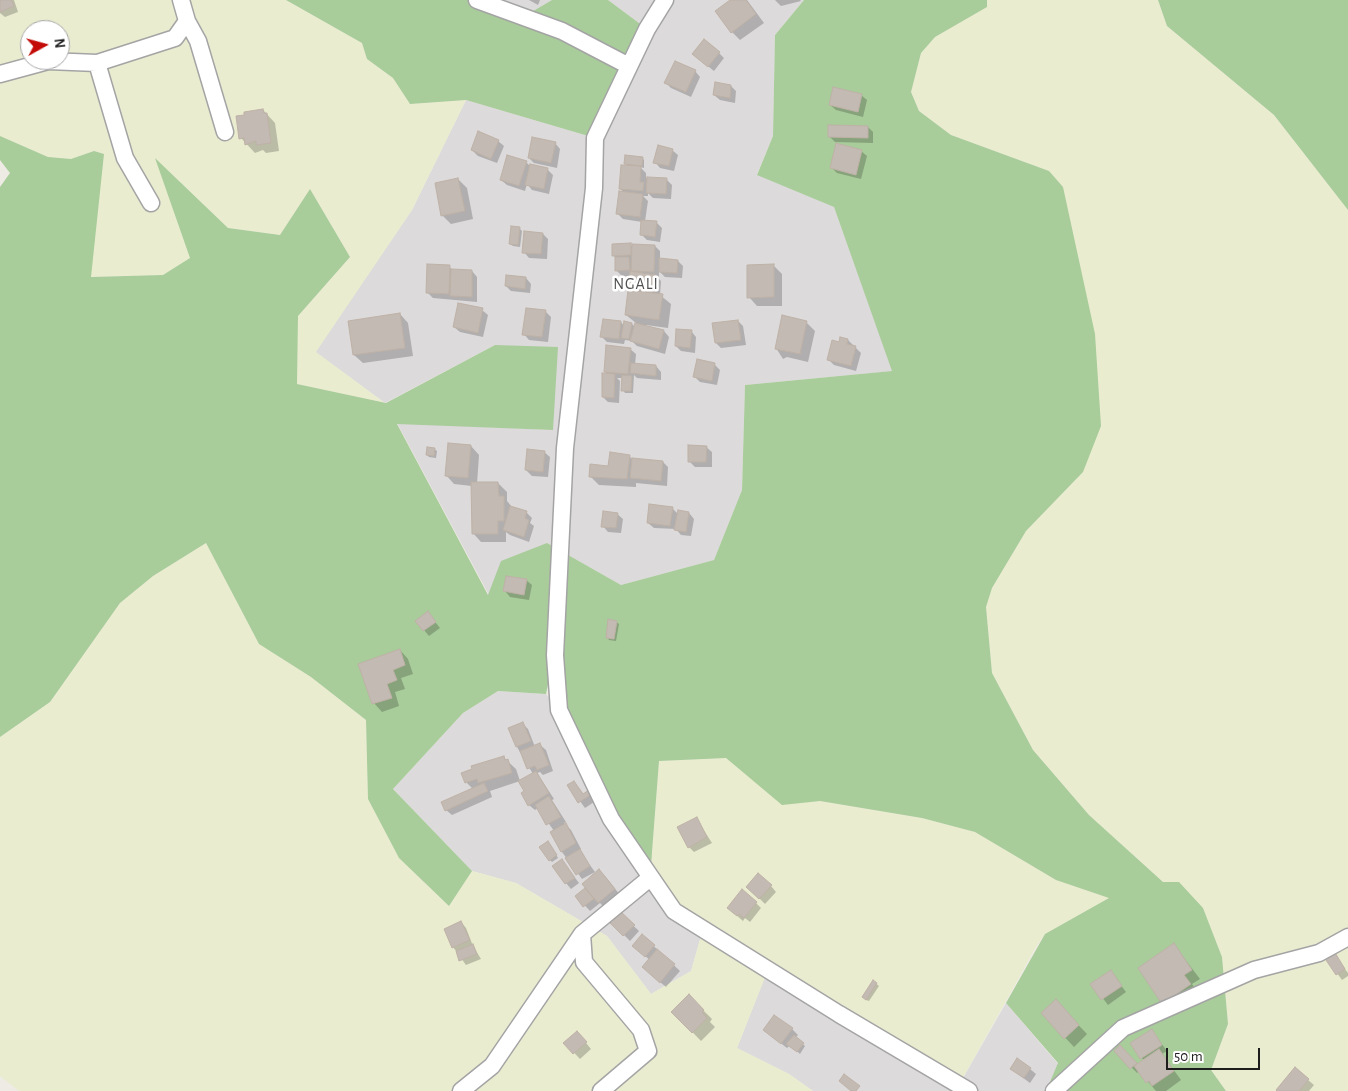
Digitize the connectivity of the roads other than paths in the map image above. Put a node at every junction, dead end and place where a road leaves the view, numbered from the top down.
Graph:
1 (181, 0) edge
2 (477, 0) edge
3 (665, 0) edge
4 (187, 21) junction
5 (97, 63) junction
6 (629, 66) junction
7 (0, 74) edge
8 (225, 132) dead end
9 (151, 203) dead end
10 (650, 878) junction
11 (582, 934) junction
12 (1348, 937) edge
13 (462, 1091) edge
14 (601, 1091) edge
15 (969, 1091) edge
16 (1054, 1091) edge

1 - 4 street
2 - 6 street
3 - 6 street
4 - 5 street
4 - 8 street
5 - 7 street
5 - 9 street
6 - 10 street
10 - 11 street
10 - 15 street
11 - 13 street
11 - 14 street
12 - 16 street

